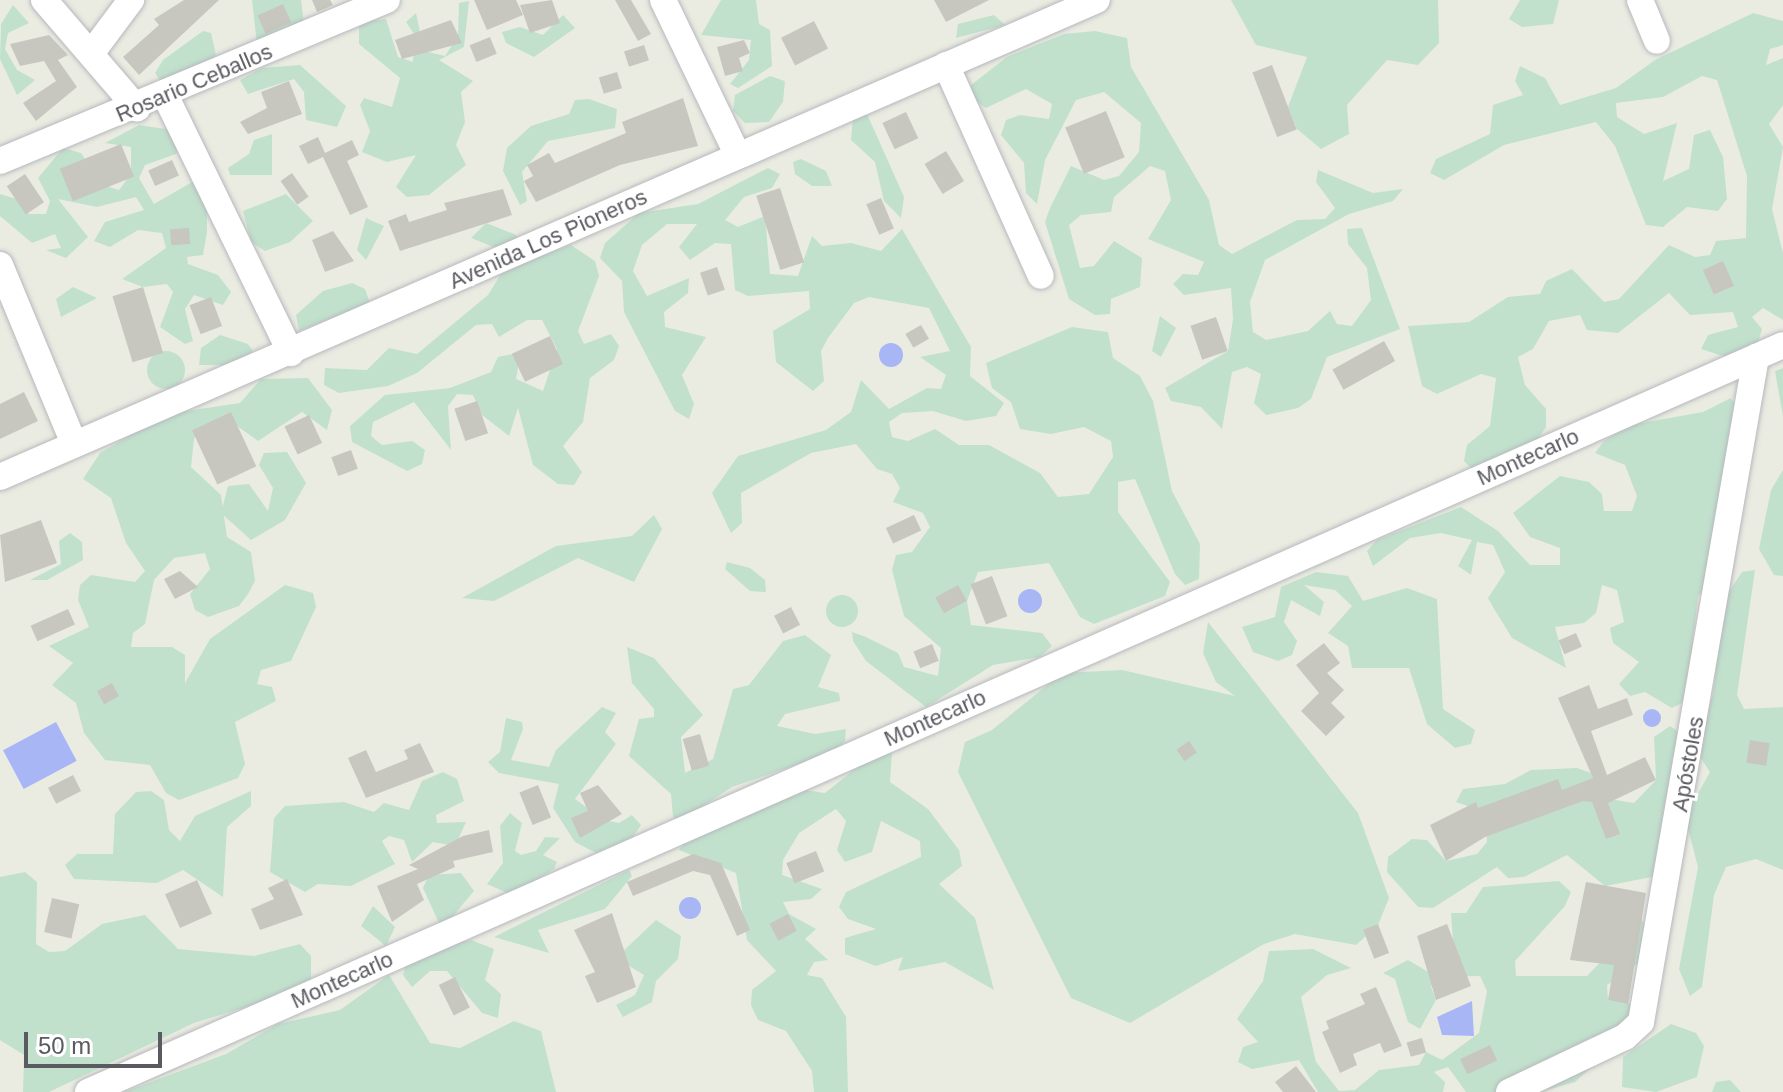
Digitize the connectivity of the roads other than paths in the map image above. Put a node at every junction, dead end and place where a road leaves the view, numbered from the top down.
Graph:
1 (44, 0) edge
2 (131, 0) edge
3 (387, 0) edge
4 (663, 0) edge
5 (1097, 0) edge
6 (1640, 0) edge
7 (1657, 41) dead end
8 (93, 51) junction
9 (946, 65) junction
10 (166, 97) junction
11 (137, 108) junction
12 (737, 154) junction
13 (0, 161) edge
14 (0, 265) edge
15 (1041, 276) dead end
16 (1783, 345) edge
17 (291, 353) junction
18 (1756, 357) junction
19 (74, 444) junction
20 (0, 477) edge
21 (88, 1092) edge
22 (1509, 1092) edge

1 - 8 street
2 - 8 street
3 - 10 street, Rosario Ceballos
4 - 12 street
5 - 9 street, Avenida Los Pioneros
6 - 7 street
8 - 11 street
9 - 12 street, Avenida Los Pioneros
9 - 15 street
10 - 11 street, Rosario Ceballos
10 - 17 street
11 - 13 street, Rosario Ceballos
12 - 17 street, Avenida Los Pioneros
14 - 19 street
16 - 18 street, Montecarlo
17 - 19 street, Avenida Los Pioneros
18 - 21 street, Montecarlo
18 - 22 street, Apóstoles
19 - 20 street, Avenida Los Pioneros

